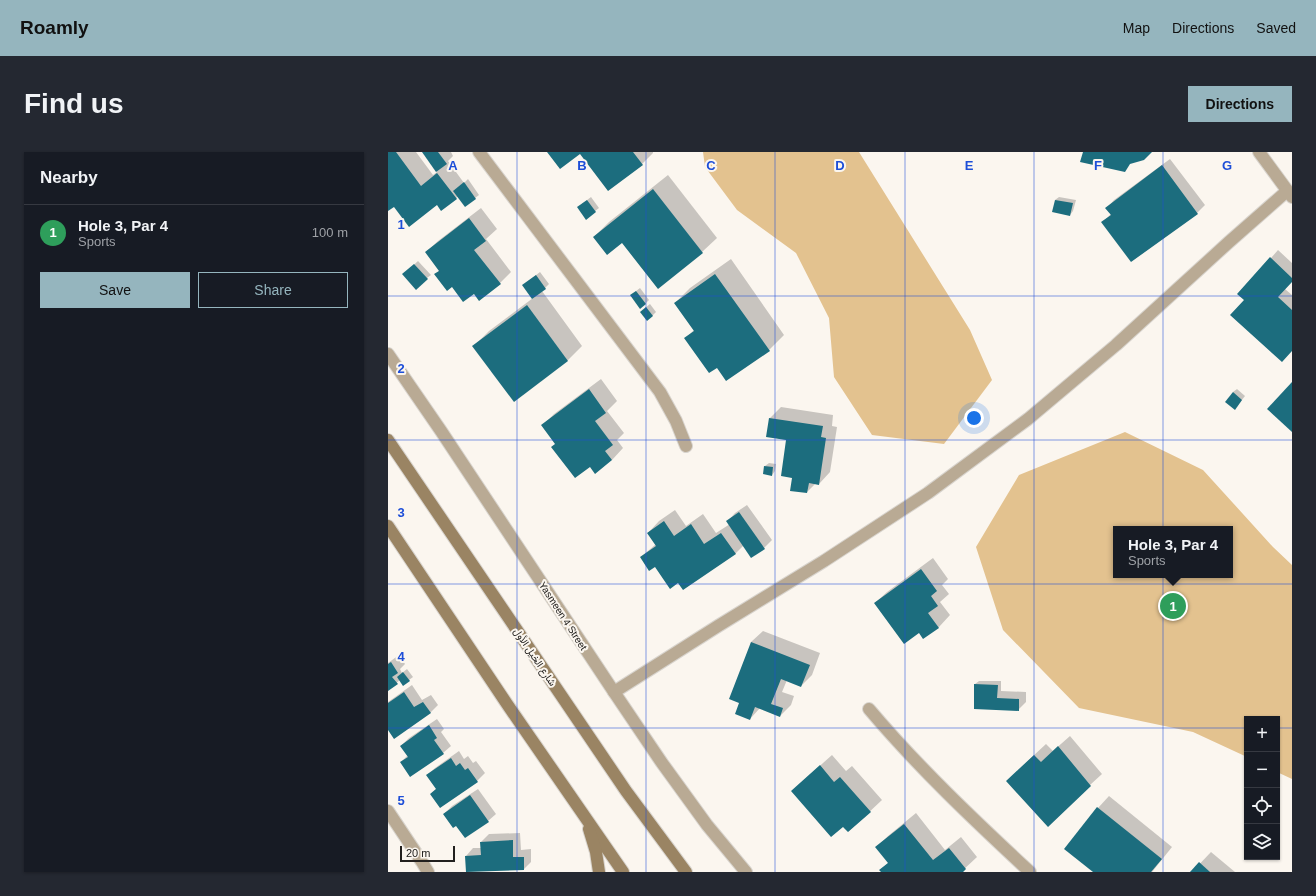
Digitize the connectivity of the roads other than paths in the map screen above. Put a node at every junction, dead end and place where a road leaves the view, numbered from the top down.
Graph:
1 (479, 152) edge
2 (1259, 152) edge
3 (1290, 194) edge
4 (388, 354) edge
5 (388, 440) edge
6 (686, 446) dead end
7 (388, 526) edge
8 (614, 692) junction
9 (869, 708) dead end
10 (388, 811) edge
11 (586, 818) junction
12 (428, 872) edge
13 (599, 872) edge
14 (623, 872) edge
15 (686, 872) edge
16 (746, 872) edge
17 (1030, 872) edge

1 - 6 street
2 - 3 street
3 - 8 street
4 - 8 street, Yasmeen 4 Street
5 - 15 main road, شارع الخيل الأول
7 - 11 main road
8 - 16 street, Yasmeen 4 Street
9 - 17 street
10 - 12 street
11 - 13 main road
11 - 14 main road

